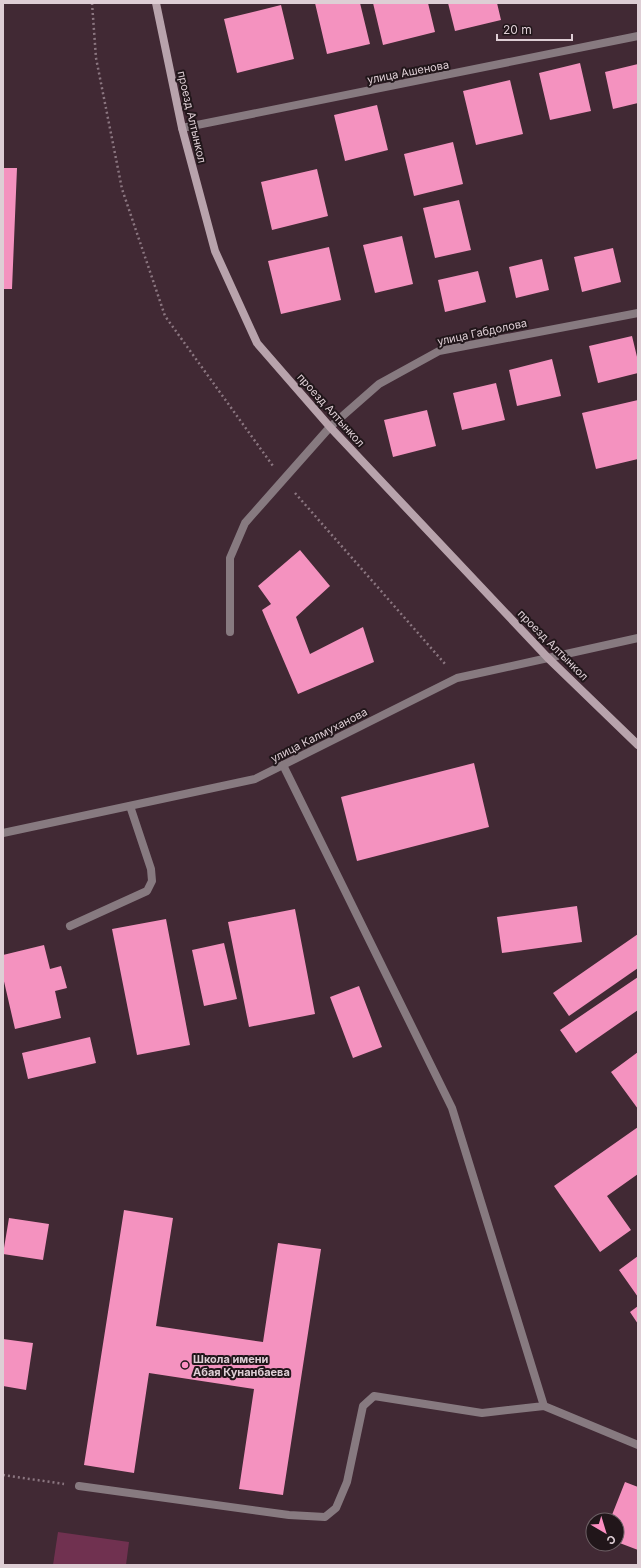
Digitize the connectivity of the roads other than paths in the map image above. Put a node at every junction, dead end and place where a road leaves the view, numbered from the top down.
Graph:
1 (156, 3) edge
2 (638, 36) edge
3 (182, 128) junction
4 (638, 313) edge
5 (330, 427) junction
6 (230, 632) dead end
7 (638, 638) edge
8 (548, 658) junction
9 (638, 745) edge
10 (283, 765) junction
11 (130, 806) junction
12 (3, 833) edge
13 (70, 926) dead end
14 (544, 1406) junction
15 (638, 1445) edge
16 (79, 1486) road end

1 - 3 main road, проезд Алтынкол
2 - 3 street, улица Ашенова
3 - 5 main road, проезд Алтынкол
4 - 5 street, улица Габдолова
5 - 6 street, улица Габдолова
5 - 8 main road, проезд Алтынкол
7 - 8 street, улица Калмуханова
8 - 9 main road, проезд Алтынкол
8 - 10 street, улица Калмуханова
10 - 11 street, улица Калмуханова
10 - 14 street
11 - 12 street, улица Калмуханова
11 - 13 street
14 - 15 street
14 - 16 street

